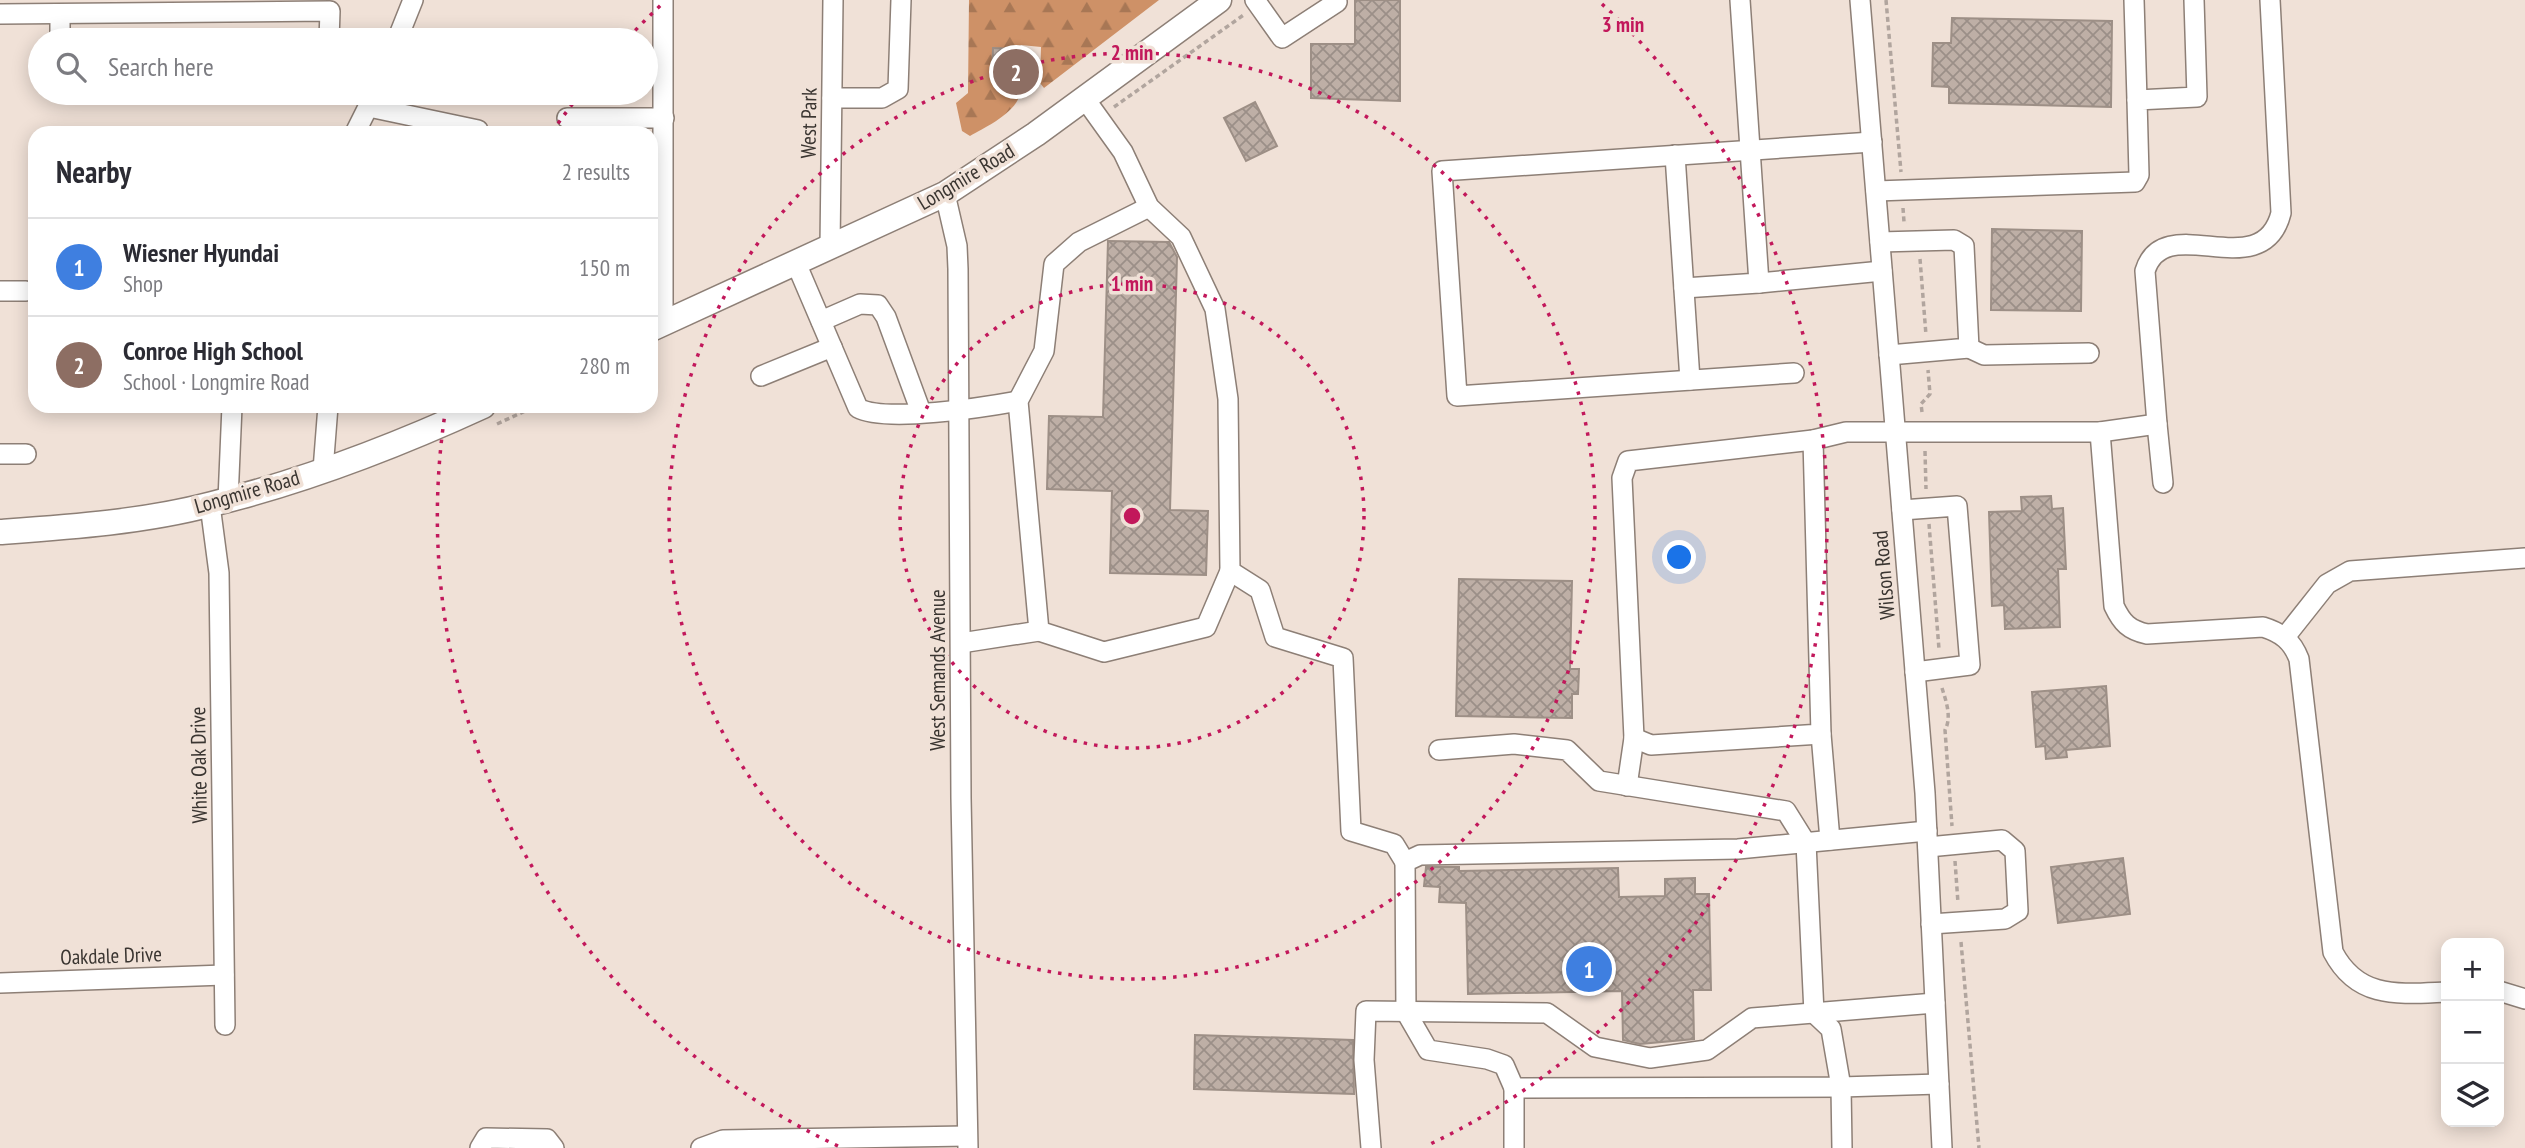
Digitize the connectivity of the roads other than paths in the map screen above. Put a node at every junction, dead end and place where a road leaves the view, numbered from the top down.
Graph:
1 (413, 0) edge
2 (663, 0) edge
3 (833, 0) edge
4 (901, 0) edge
5 (1219, 0) edge
6 (1255, 0) edge
7 (1335, 0) edge
8 (1740, 0) edge
9 (1860, 0) edge
10 (2134, 0) edge
11 (2194, 0) edge
12 (2270, 0) edge
13 (0, 14) edge
14 (60, 14) junction
15 (60, 28) edge
16 (329, 28) edge
17 (402, 28) edge
18 (832, 98) junction
19 (1085, 99) junction
20 (2137, 100) junction
21 (369, 105) edge
22 (390, 105) edge
23 (567, 118) dead end
24 (664, 118) junction
25 (359, 126) edge
26 (464, 126) edge
27 (1872, 142) junction
28 (1750, 150) junction
29 (1675, 155) junction
30 (1876, 191) junction
31 (944, 194) junction
32 (1149, 207) junction
33 (1880, 242) junction
34 (830, 247) junction
35 (796, 263) junction
36 (1882, 271) junction
37 (1759, 283) junction
38 (1684, 288) junction
39 (0, 291) edge
40 (26, 291) dead end
41 (658, 296) edge
42 (821, 321) junction
43 (658, 326) edge
44 (832, 347) junction
45 (1969, 348) junction
46 (2089, 353) dead end
47 (1889, 355) junction
48 (1794, 373) dead end
49 (761, 376) dead end
50 (1690, 380) junction
51 (1018, 401) junction
52 (921, 412) junction
53 (960, 412) junction
54 (231, 413) edge
55 (327, 413) edge
56 (454, 413) edge
57 (2157, 424) junction
58 (1895, 431) junction
59 (2100, 432) junction
60 (1813, 440) junction
61 (0, 454) edge
62 (26, 454) dead end
63 (323, 470) junction
64 (2163, 483) dead end
65 (219, 502) junction
66 (1902, 510) junction
67 (0, 532) edge
68 (2525, 558) edge
69 (1230, 571) junction
70 (1039, 631) junction
71 (2285, 637) junction
72 (961, 643) junction
73 (1915, 673) junction
74 (1821, 734) junction
75 (1634, 738) junction
76 (1439, 750) dead end
77 (1628, 786) junction
78 (1927, 839) junction
79 (1830, 840) junction
80 (1806, 843) junction
81 (1405, 862) junction
82 (1931, 924) junction
83 (224, 975) junction
84 (0, 983) edge
85 (2441, 992) edge
86 (2504, 993) edge
87 (2525, 999) edge
88 (1935, 1003) junction
89 (1406, 1012) junction
90 (1814, 1013) junction
91 (225, 1025) dead end
92 (1939, 1084) junction
93 (1841, 1087) junction
94 (1514, 1088) junction
95 (967, 1142) edge
96 (852, 1143) edge
97 (480, 1148) edge
98 (554, 1148) edge
99 (701, 1148) edge
100 (1371, 1148) edge
101 (1514, 1148) edge
102 (1842, 1148) edge
103 (1942, 1148) edge

1 - 17 street
2 - 24 street
3 - 18 street, West Park
4 - 18 street
5 - 19 main road, Longmire Road
6 - 7 street
8 - 28 street
9 - 27 street, Wilson Road
10 - 20 street
11 - 20 street
12 - 57 street
13 - 14 street
14 - 15 street
14 - 16 street
18 - 34 street, West Park
19 - 31 main road, Longmire Road
19 - 32 street
20 - 30 street
21 - 25 street
22 - 26 street
23 - 24 street
24 - 41 street
27 - 28 street
27 - 30 street, Wilson Road
28 - 29 street
28 - 37 street
29 - 38 street
29 - 50 street
30 - 33 street, Wilson Road
31 - 34 main road, Longmire Road
31 - 53 street, West Semands Avenue
32 - 51 street
32 - 69 street
33 - 36 street, Wilson Road
33 - 45 street
34 - 35 main road, Longmire Road
35 - 42 street
35 - 43 main road, Longmire Road
36 - 37 street
36 - 47 street, Wilson Road
37 - 38 street
38 - 50 street
39 - 40 street
42 - 44 street
42 - 52 street
44 - 49 street
44 - 52 street
45 - 46 street
45 - 47 street
47 - 58 street, Wilson Road
48 - 50 street
51 - 53 street
51 - 70 street
52 - 53 street
53 - 72 street, West Semands Avenue
54 - 65 street, White Oak Drive
55 - 63 street
56 - 63 main road, Longmire Road
57 - 59 street
57 - 64 street
58 - 59 street
58 - 60 street
58 - 66 street, Wilson Road
59 - 71 street
60 - 74 street
60 - 75 street
61 - 62 street
63 - 65 main road, Longmire Road
65 - 67 main road, Longmire Road
65 - 83 street, White Oak Drive
66 - 73 street, Wilson Road
66 - 73 street
68 - 71 street
69 - 70 street
69 - 81 street
70 - 72 street
71 - 85 street
72 - 95 street, West Semands Avenue
73 - 78 street, Wilson Road
74 - 75 street
74 - 79 street
75 - 77 street
76 - 77 street
77 - 80 street
78 - 79 street
78 - 82 street, Wilson Road
78 - 82 street
79 - 80 street
80 - 81 street
80 - 90 street
81 - 89 street
82 - 88 street, Wilson Road
83 - 84 street, Oakdale Drive
83 - 91 street, White Oak Drive
86 - 87 street
88 - 90 street
88 - 92 street, Wilson Road
89 - 90 street
89 - 94 street
89 - 100 street
90 - 93 street
92 - 93 street
92 - 103 street, Wilson Road
93 - 94 street
93 - 102 street
94 - 101 street
95 - 96 street
96 - 99 street
97 - 98 street

